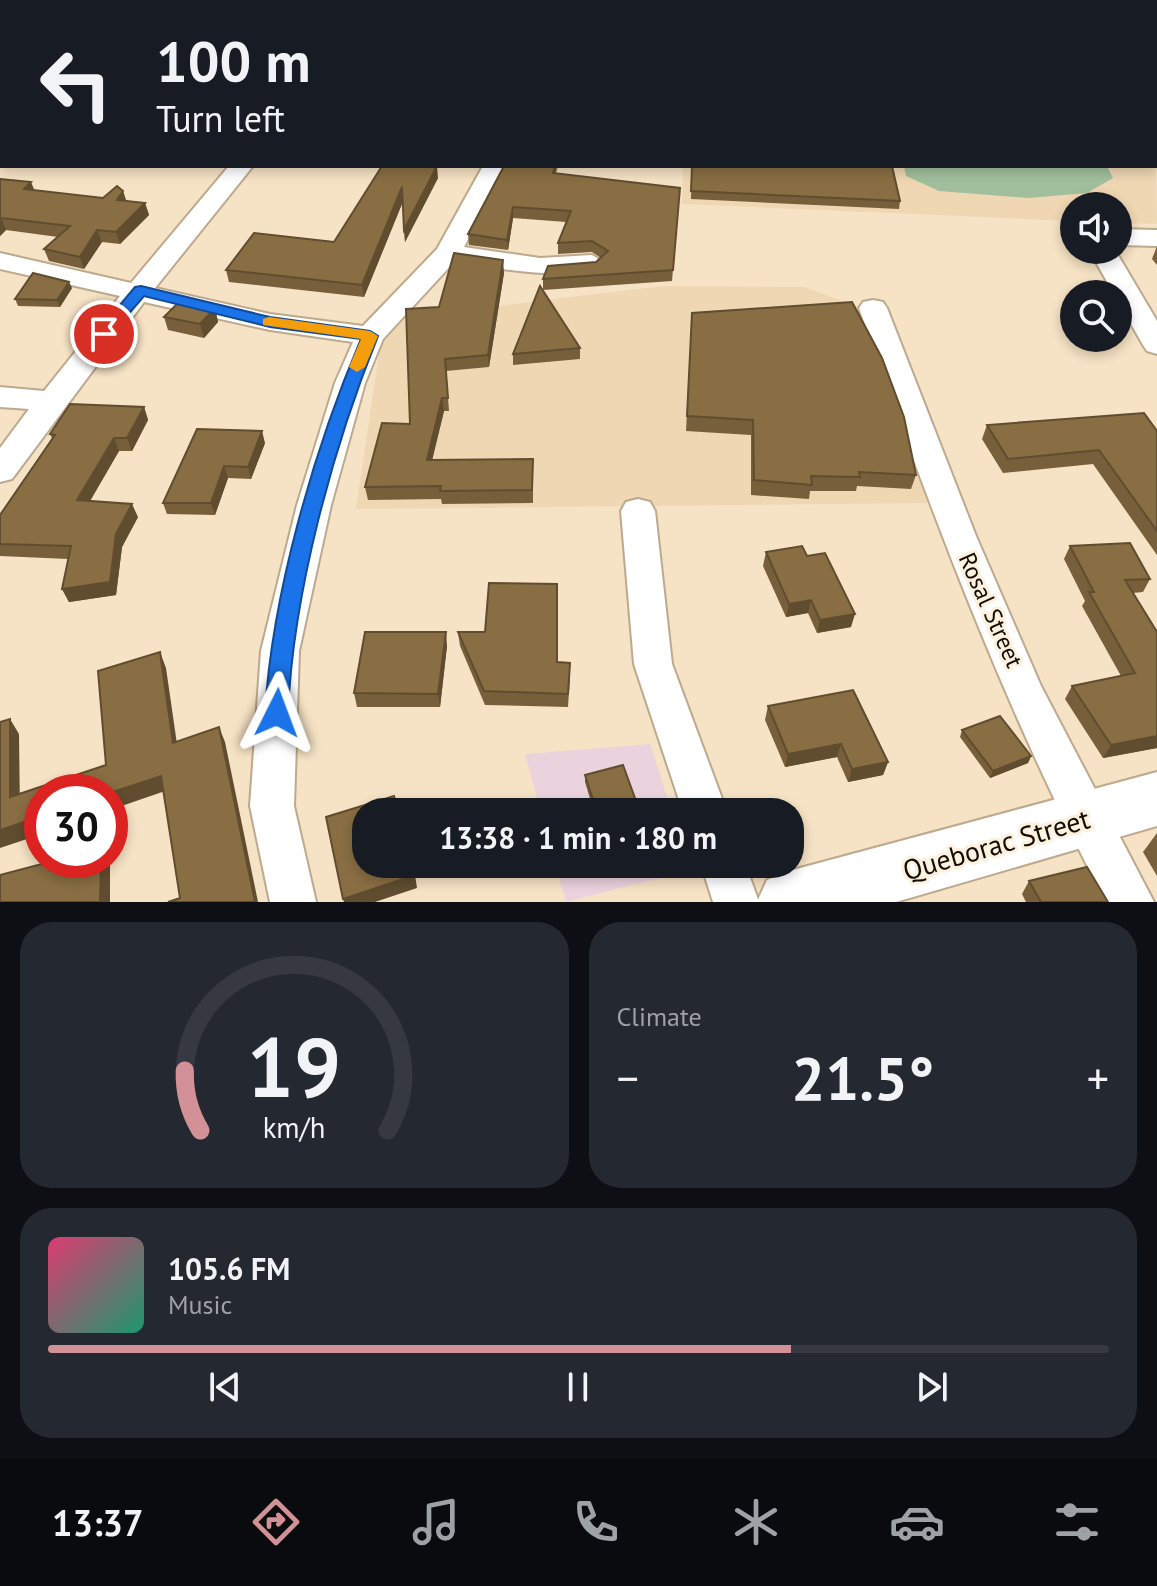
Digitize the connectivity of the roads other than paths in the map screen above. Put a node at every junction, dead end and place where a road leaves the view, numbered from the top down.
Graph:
1 (239, 168) edge
2 (494, 168) edge
3 (1132, 237) edge
4 (1157, 238) edge
5 (448, 253) junction
6 (0, 261) edge
7 (592, 263) edge
8 (1110, 264) edge
9 (141, 291) junction
10 (873, 308) dead end
11 (370, 336) junction
12 (1157, 345) edge
13 (0, 397) edge
14 (51, 401) junction
15 (0, 471) edge
16 (638, 511) dead end
17 (700, 798) edge
18 (1157, 799) edge
19 (1083, 818) junction
20 (728, 878) edge
21 (293, 902) edge
22 (736, 902) edge
23 (789, 902) edge
24 (1131, 902) edge

1 - 9 street
2 - 5 street
3 - 4 street
5 - 7 street
5 - 11 street
6 - 9 street
8 - 12 street
9 - 11 street
9 - 14 street
10 - 19 street, Rosal Street
11 - 21 street
13 - 14 street
14 - 15 street
16 - 17 street
18 - 19 street, Queborac Street
19 - 23 street, Queborac Street
19 - 24 street, Rosal Street
20 - 22 street

